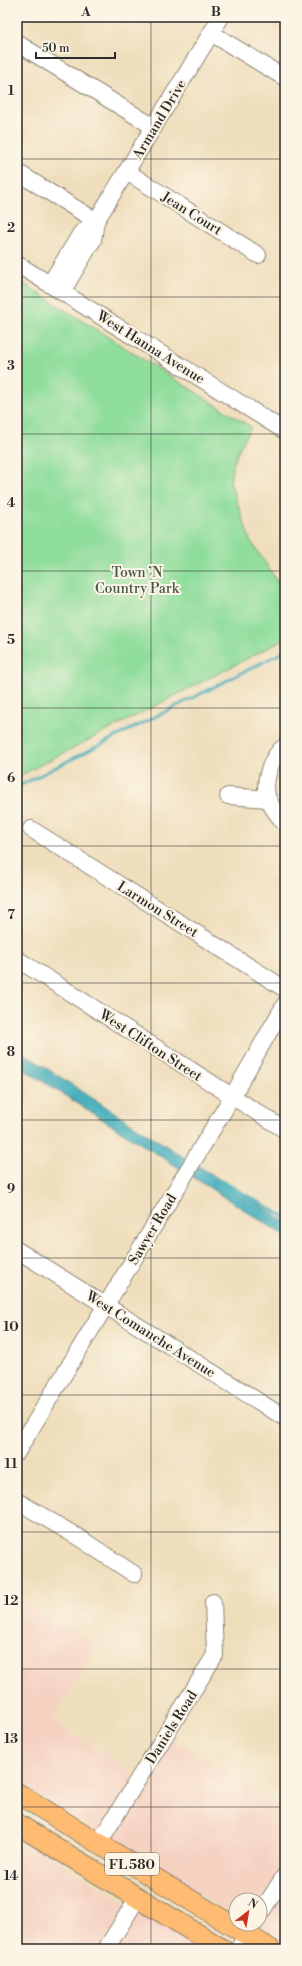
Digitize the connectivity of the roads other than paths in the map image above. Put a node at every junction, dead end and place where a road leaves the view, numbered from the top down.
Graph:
1 (221, 17) edge
2 (211, 34) junction
3 (17, 43) edge
4 (285, 78) edge
5 (154, 127) junction
6 (17, 172) edge
7 (127, 172) junction
8 (96, 221) junction
9 (258, 255) dead end
10 (17, 264) edge
11 (56, 288) junction
12 (285, 431) edge
13 (285, 746) edge
14 (228, 796) dead end
15 (268, 799) junction
16 (285, 824) edge
17 (31, 829) dead end
18 (17, 959) edge
19 (285, 989) edge
20 (285, 1004) edge
21 (232, 1097) junction
22 (285, 1130) edge
23 (17, 1250) edge
24 (107, 1305) junction
25 (285, 1418) edge
26 (17, 1452) edge
27 (17, 1501) edge
28 (134, 1574) dead end
29 (213, 1602) dead end
30 (19, 1799) edge
31 (17, 1824) edge
32 (98, 1844) junction
33 (133, 1865) junction
34 (285, 1875) edge
35 (138, 1896) junction
36 (268, 1902) edge
37 (246, 1936) edge
38 (106, 1949) edge
39 (222, 1949) edge
40 (270, 1949) edge

1 - 2 street, Armand Drive
2 - 4 street
2 - 5 street, Armand Drive
3 - 5 street
5 - 7 street, Armand Drive
6 - 8 street
7 - 8 street, Armand Drive
7 - 9 street, Jean Court
8 - 11 street, Armand Drive
10 - 11 street, West Hanna Avenue
11 - 12 street, West Hanna Avenue
13 - 15 street
14 - 15 street
15 - 16 street
17 - 19 street, Larmon Street
18 - 21 street, West Clifton Street
20 - 21 street, Sawyer Road
21 - 22 street, West Clifton Street
21 - 24 street, Sawyer Road
23 - 24 street, West Comanche Avenue
24 - 25 street, West Comanche Avenue
24 - 26 street, Sawyer Road
27 - 28 street
29 - 32 street, Daniels Road
30 - 32 main road, FL 580
30 - 33 main road
31 - 35 main road, FL 580
32 - 33 main road, FL 580
33 - 37 main road, FL 580
34 - 36 street
35 - 38 street
35 - 39 main road, FL 580
37 - 40 main road, FL 580

